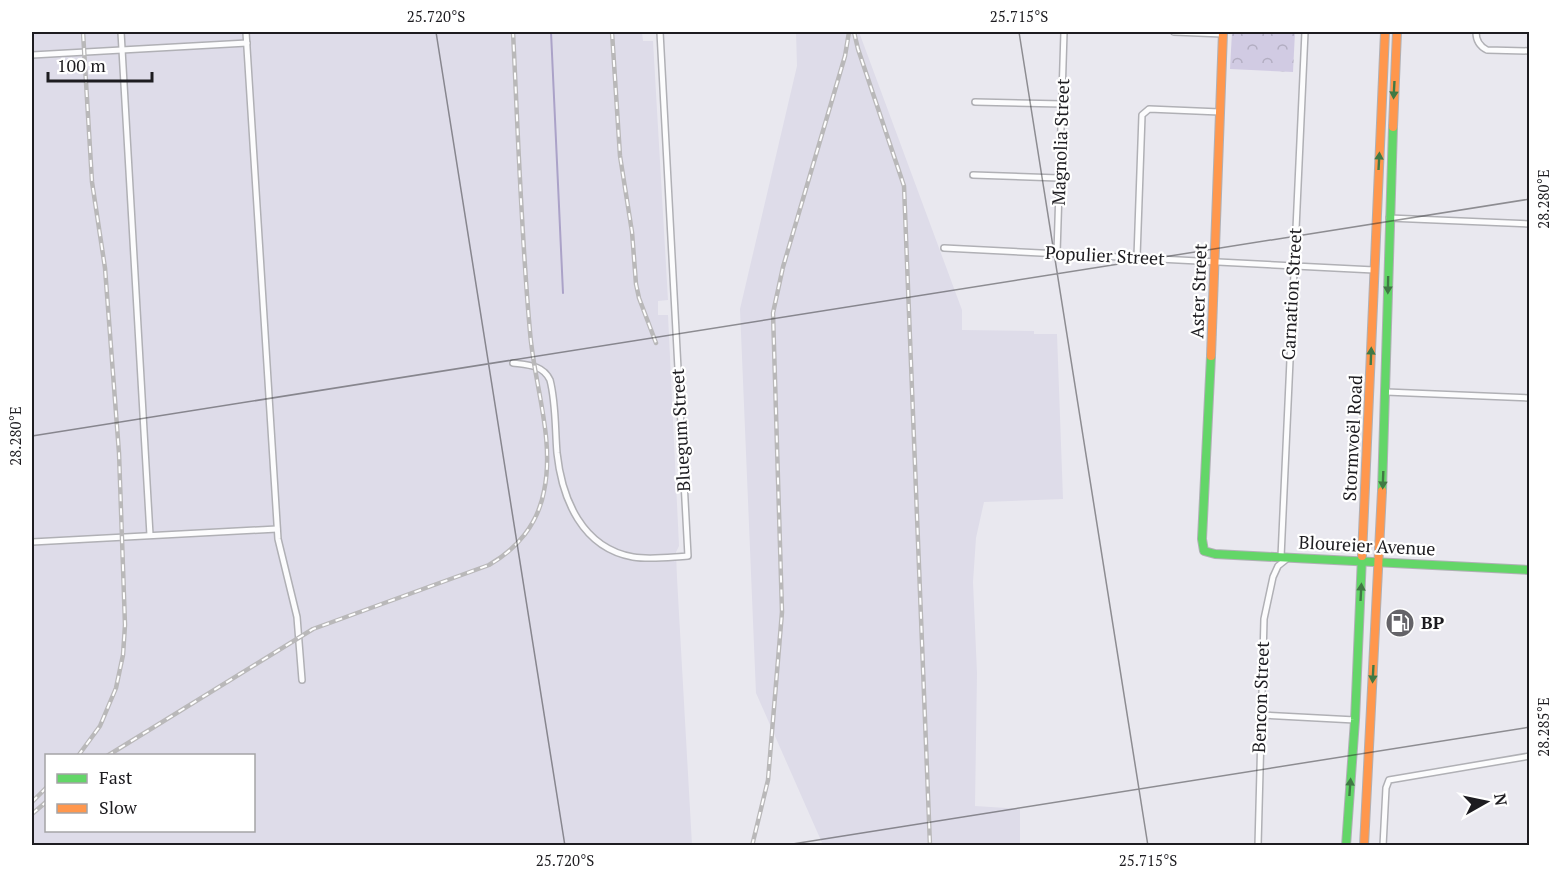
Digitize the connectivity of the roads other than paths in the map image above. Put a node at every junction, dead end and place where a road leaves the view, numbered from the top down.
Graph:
1 (121, 32) edge
2 (246, 32) edge
3 (660, 32) edge
4 (1064, 32) edge
5 (1174, 32) edge
6 (1305, 32) edge
7 (1385, 32) edge
8 (1397, 32) edge
9 (1476, 32) edge
10 (1223, 33) edge
11 (247, 43) junction
12 (122, 50) junction
13 (1530, 51) edge
14 (32, 55) edge
15 (975, 102) dead end
16 (1063, 104) junction
17 (1220, 112) junction
18 (973, 175) dead end
19 (1059, 178) junction
20 (1389, 218) junction
21 (1530, 224) edge
22 (944, 248) dead end
23 (1057, 254) junction
24 (1137, 257) junction
25 (1216, 261) junction
26 (1293, 267) junction
27 (1374, 270) junction
28 (513, 363) dead end
29 (1386, 392) junction
30 (1530, 398) edge
31 (277, 529) junction
32 (150, 535) junction
33 (32, 542) edge
34 (1204, 551) joint
35 (1285, 557) junction
36 (1362, 561) junction
37 (1379, 562) junction
38 (1530, 570) edge
39 (302, 680) dead end
40 (1261, 716) junction
41 (1355, 720) junction
42 (1530, 756) edge
43 (1258, 846) edge
44 (1346, 846) edge
45 (1364, 846) edge
46 (1383, 846) edge

1 - 12 street
2 - 11 street
3 - 28 street, Bluegum Street
4 - 16 street, Magnolia Street
5 - 10 street
6 - 26 street, Carnation Street
27 -> 7 main road, Stormvoël Road
8 -> 20 main road, Stormvoël Road
9 - 13 street
10 - 17 main road, Aster Street
11 - 12 street
11 - 31 street
12 - 14 street
12 - 32 street
15 - 16 street
16 - 19 street, Magnolia Street
17 - 24 street
17 - 25 main road, Aster Street
18 - 19 street
19 - 23 street, Magnolia Street
20 - 21 street
20 -> 29 main road, Stormvoël Road
22 - 23 street, Populier Street
23 - 24 street, Populier Street
24 - 25 street, Populier Street
25 - 26 street, Populier Street
25 - 34 main road, Aster Street
26 - 27 street, Populier Street
26 - 35 street, Carnation Street
36 -> 27 main road, Stormvoël Road
29 - 30 street
29 -> 37 main road, Stormvoël Road
31 - 32 street
31 - 39 street
32 - 33 street
34 - 35 main road, Bloureier Avenue
35 - 36 main road, Bloureier Avenue
35 - 40 street, Bencon Street
36 - 37 main road, Bloureier Avenue
41 -> 36 main road, Stormvoël Road
37 - 38 main road, Bloureier Avenue
37 -> 45 main road, Stormvoël Road
40 - 41 street
40 - 43 street, Bencon Street
44 -> 41 main road, Stormvoël Road
42 - 46 street

